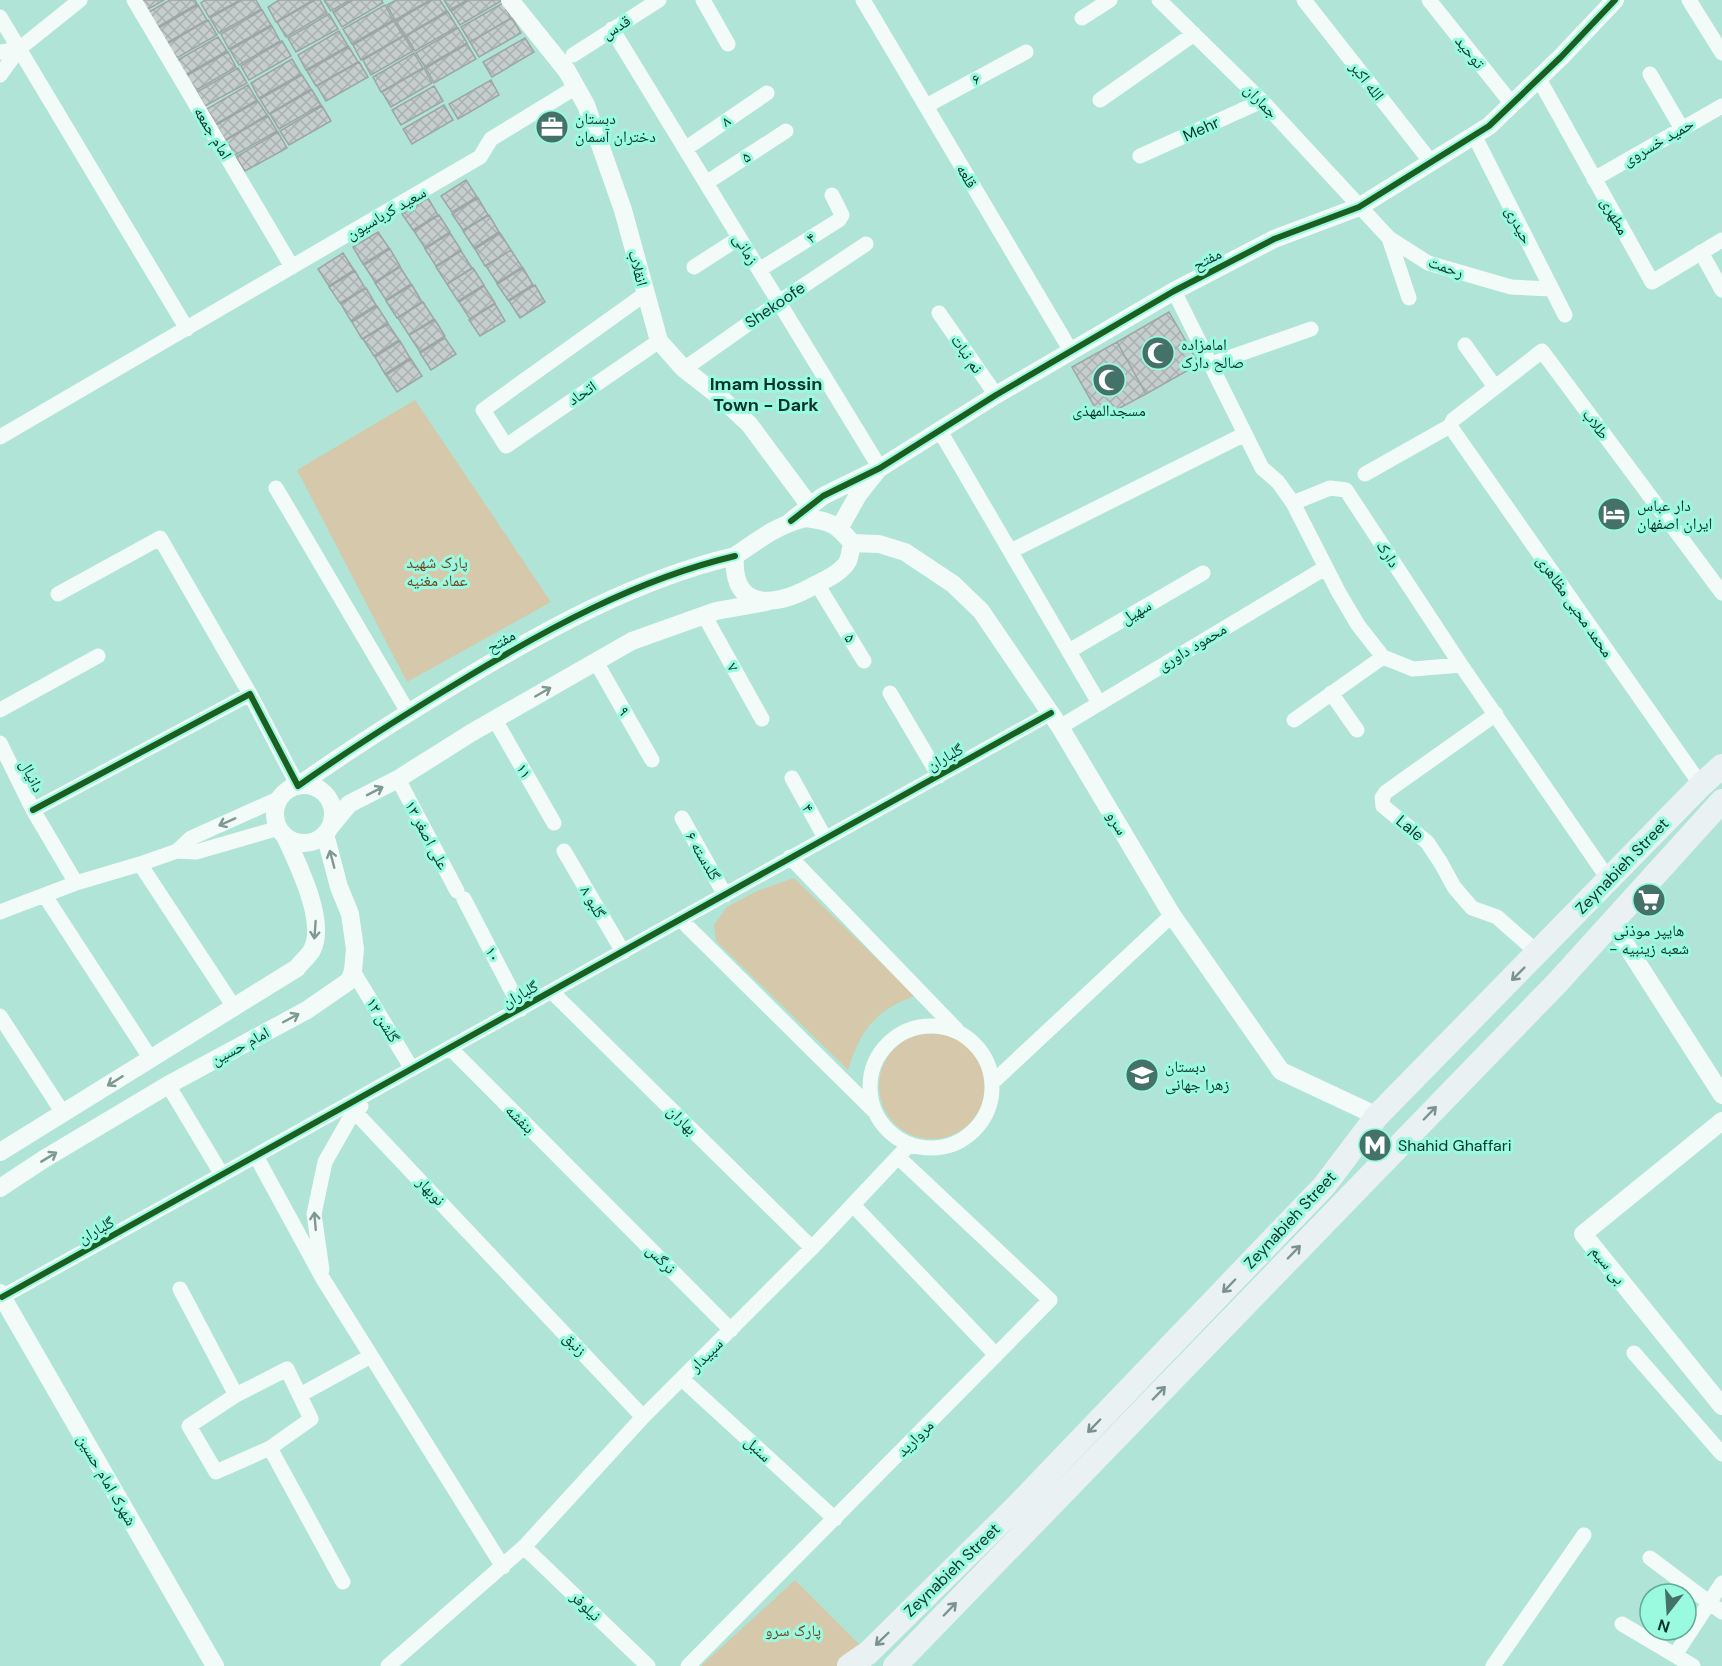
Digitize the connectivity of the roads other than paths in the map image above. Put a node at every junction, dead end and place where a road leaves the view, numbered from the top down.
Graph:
1 (80, 0) edge
2 (134, 0) edge
3 (510, 0) edge
4 (659, 0) edge
5 (703, 0) edge
6 (863, 0) edge
7 (1110, 0) edge
8 (1160, 0) edge
9 (1304, 0) edge
10 (1429, 0) edge
11 (1615, 0) edge
12 (1689, 0) edge
13 (0, 17) edge
14 (1082, 18) dead end
15 (612, 29) junction
16 (1194, 34) junction
17 (728, 44) dead end
18 (20, 49) junction
19 (1026, 51) dead end
20 (0, 52) edge
21 (1722, 53) edge
22 (573, 55) dead end
23 (1650, 74) dead end
24 (0, 75) edge
25 (1539, 79) junction
26 (576, 87) junction
27 (767, 93) dead end
28 (1100, 100) dead end
29 (1262, 101) junction
30 (1512, 104) junction
31 (926, 106) junction
32 (1722, 106) edge
33 (1682, 129) junction
34 (786, 131) dead end
35 (1474, 135) junction
36 (685, 148) junction
37 (1140, 156) dead end
38 (1431, 162) junction
39 (1594, 179) junction
40 (706, 183) junction
41 (832, 195) dead end
42 (1359, 207) junction
43 (740, 238) junction
44 (1389, 238) junction
45 (1722, 240) edge
46 (866, 244) dead end
47 (1701, 252) junction
48 (292, 267) junction
49 (694, 267) dead end
50 (759, 270) junction
51 (1551, 289) junction
52 (1722, 290) edge
53 (1174, 291) junction
54 (645, 294) junction
55 (1409, 298) dead end
56 (778, 302) junction
57 (939, 313) dead end
58 (1565, 315) dead end
59 (187, 328) junction
60 (1311, 329) dead end
61 (659, 341) junction
62 (1465, 345) dead end
63 (1071, 351) junction
64 (1211, 364) junction
65 (684, 369) junction
66 (1496, 387) junction
67 (996, 395) junction
68 (1450, 426) junction
69 (939, 431) junction
70 (1245, 434) junction
71 (0, 437) edge
72 (880, 468) junction
73 (1365, 474) dead end
74 (276, 488) dead end
75 (1293, 503) junction
76 (810, 506) junction
77 (791, 521) junction
78 (840, 527) junction
79 (852, 543) junction
80 (1011, 551) junction
81 (735, 556) junction
82 (1325, 568) junction
83 (1203, 573) dead end
84 (817, 584) junction
85 (1722, 593) edge
86 (58, 594) dead end
87 (766, 602) junction
88 (704, 615) junction
89 (1069, 651) junction
90 (98, 656) dead end
91 (1383, 657) junction
92 (864, 661) dead end
93 (596, 662) junction
94 (1461, 665) junction
95 (890, 693) dead end
96 (1331, 693) junction
97 (250, 694) junction
98 (1099, 703) junction
99 (0, 710) edge
100 (408, 712) junction
101 (1496, 714) junction
102 (762, 719) dead end
103 (495, 720) junction
104 (1055, 720) junction
105 (1294, 720) dead end
106 (1357, 730) dead end
107 (0, 743) edge
108 (652, 760) dead end
109 (1722, 766) edge
110 (939, 776) junction
111 (792, 778) dead end
112 (398, 779) junction
113 (1701, 785) junction
114 (298, 786) junction
115 (280, 798) junction
116 (1722, 801) edge
117 (1678, 808) junction
118 (33, 810) junction
119 (682, 818) dead end
120 (554, 823) dead end
121 (328, 831) junction
122 (282, 832) junction
123 (825, 838) junction
124 (1678, 848) junction
125 (177, 851) junction
126 (564, 851) dead end
127 (790, 857) junction
128 (140, 864) junction
129 (1609, 880) junction
130 (76, 884) junction
131 (460, 895) joint
132 (725, 895) junction
133 (45, 896) junction
134 (0, 912) edge
135 (1172, 915) junction
136 (681, 920) junction
137 (1612, 923) junction
138 (623, 952) junction
139 (1538, 953) junction
140 (353, 971) junction
141 (552, 992) junction
142 (234, 1007) junction
143 (521, 1009) junction
144 (0, 1016) edge
145 (962, 1035) junction
146 (450, 1048) junction
147 (151, 1059) junction
148 (412, 1070) junction
149 (992, 1083) junction
150 (168, 1085) junction
151 (380, 1087) junction
152 (1722, 1095) edge
153 (873, 1110) junction
154 (356, 1112) junction
155 (63, 1113) junction
156 (1377, 1116) junction
157 (1722, 1121) edge
158 (910, 1144) junction
159 (0, 1152) edge
160 (256, 1156) junction
161 (898, 1157) junction
162 (222, 1175) junction
163 (0, 1188) edge
164 (590, 1189) joint
165 (854, 1206) junction
166 (812, 1248) junction
167 (506, 1270) joint
168 (323, 1279) junction
169 (180, 1289) dead end
170 (1, 1295) edge
171 (731, 1330) junction
172 (1634, 1353) dead end
173 (996, 1355) junction
174 (371, 1356) junction
175 (682, 1379) junction
176 (236, 1395) junction
177 (300, 1395) junction
178 (1722, 1406) edge
179 (643, 1417) junction
180 (270, 1448) junction
181 (1722, 1454) edge
182 (835, 1519) junction
183 (1584, 1535) dead end
184 (524, 1547) junction
185 (1650, 1558) dead end
186 (503, 1568) junction
187 (343, 1582) dead end
188 (1722, 1583) edge
189 (1708, 1603) junction
190 (1722, 1612) edge
191 (1622, 1624) dead end
192 (1675, 1655) junction
193 (215, 1666) edge
194 (388, 1666) edge
195 (648, 1666) edge
196 (688, 1666) edge
197 (849, 1666) edge
198 (895, 1666) edge
199 (1493, 1666) edge
200 (1693, 1666) edge

1 - 18 street
2 - 48 street, امام جمعه
3 - 26 street, انقلاب
4 - 15 street, قدس
5 - 17 street
6 - 31 street, قلعه
7 - 14 street
8 - 16 street, جماران
9 - 38 street, الله اکبر
10 - 30 street, توحید
11 - 25 street, مفتح
12 - 21 street
13 - 18 street
15 - 22 street, قدس
15 - 36 street, زمانی
16 - 28 street
16 - 29 street, جماران
18 - 20 street
18 - 24 street
18 - 59 street
19 - 31 street, ۶
23 - 33 street
25 - 30 street, مفتح
25 - 39 street, مطهری
26 - 48 street, سعید کرباسیون
26 - 54 street, انقلاب
27 - 36 street, ۸
29 - 37 street, Mehr
29 - 42 street, جماران
30 - 35 street, مفتح
31 - 63 street, قلعه
32 - 33 street, حمید خسروی
33 - 39 street, حمید خسروی
34 - 40 street, ۵
35 - 38 street, مفتح
35 - 51 street, حیدری
36 - 40 street, زمانی
38 - 42 street, مفتح
39 - 47 street, مطهری
40 - 43 street, زمانی
41 - 50 street, ۴
42 - 44 street, رحمت
42 - 53 street, مفتح
43 - 49 street
43 - 50 street, زمانی
44 - 51 street, رحمت
44 - 55 street
45 - 47 street, مطهری
46 - 56 street, Shekoofe
47 - 52 street
48 - 59 street, سعید کرباسیون
50 - 56 street, زمانی
51 - 58 street, حیدری
53 - 63 street, مفتح
53 - 64 street
54 - 61 street, انقلاب
54 - 61 street, اتحاد
56 - 65 street, Shekoofe
56 - 72 street, زمانی
57 - 67 street, نم نبات
59 - 71 street, سعید کرباسیون
60 - 64 street
61 - 65 street, انقلاب
62 - 66 street
63 - 67 street, مفتح
64 - 70 street
65 - 76 street, انقلاب
66 - 68 street, طلاب
66 - 85 street, طلاب
67 - 69 street, مفتح
68 - 73 street, طلاب
68 - 113 street, محمد محبی مظاهری
69 - 72 street, مفتح
69 - 80 street
70 - 75 street
70 - 80 street
72 - 76 street, مفتح
72 - 78 street
74 - 100 street
75 - 82 street
75 - 94 street, دارک
76 - 77 street, مفتح
77 - 78 street
77 - 81 street
78 - 79 street
79 - 84 street
79 - 104 street, سرو
80 - 89 street
81 - 87 street
81 - 100 street, مفتح
82 - 91 street
82 - 98 street, محمود داوری
83 - 89 street, سهیل
84 - 87 street
84 - 92 street, ۵
86 - 97 street
87 - 88 street
88 - 93 street
88 - 102 street, ۷
89 - 98 street
90 - 99 street
91 - 94 street
91 - 96 street
103 -> 93 street
93 - 108 street, ۹
94 - 101 street, دارک
95 - 110 street
96 - 105 street
96 - 106 street
97 - 114 street
97 - 118 street
98 - 104 street, محمود داوری
100 - 114 street, مفتح
101 - 129 street, دارک
101 - 139 street, Lale
103 - 112 street
103 - 120 street, ۱۱
104 - 110 street, گلباران
104 - 135 street, سرو
107 - 118 street, دانیال
109 - 113 main road, Zeynabieh Street
110 - 123 street, گلباران
111 - 123 street, ۴
121 -> 112 street
112 - 131 street, علی اصغر ۱۳
113 - 117 main road, Zeynabieh Street
114 - 115 street
114 - 121 street
115 - 122 street
115 -> 125 street
116 - 124 main road, Zeynabieh Street
117 - 124 main road
117 - 129 main road, Zeynabieh Street
118 - 130 street, دانیال
119 - 132 street, گلدسته ۶
121 - 122 street
140 -> 121 street
122 - 125 street
122 -> 142 street, امام حسین
123 - 127 street, گلباران
124 - 137 main road, Zeynabieh Street
125 - 128 street
126 - 138 street, گلبو ۸
127 - 132 street, گلباران
127 - 145 street
128 - 130 street
128 - 142 street
129 - 139 main road, Zeynabieh Street
130 - 133 street
131 - 143 street, ۱۰
132 - 136 street, گلباران
133 - 134 street
133 - 147 street
135 - 149 street
135 - 156 street, سرو
136 - 138 street, گلباران
136 - 153 street
137 - 152 street
198 -> 137 main road, Zeynabieh Street
138 - 141 street, گلباران
139 -> 156 main road, Zeynabieh Street
140 - 148 street, گلشن ۱۲
150 -> 140 street, امام حسین
141 - 143 street, گلباران
141 - 166 street, بهاران
142 - 147 street, امام حسین
143 - 146 street, گلباران
144 - 155 street
145 - 149 street
145 - 153 street
146 - 148 street, گلباران
146 - 164 street, بنفشه
147 -> 155 street, امام حسین
148 - 151 street, گلباران
149 - 158 street
150 - 162 street
163 -> 150 street, امام حسین
151 - 154 street
151 - 160 street, گلباران
153 - 158 street
154 - 167 street, نوبهار
168 -> 154 street
155 - 159 street, امام حسین
156 -> 197 main road, Zeynabieh Street
157 - 178 street, بی سیم
158 - 161 street, سپیدار
160 - 162 street, گلباران
160 - 168 street
161 - 165 street, سپیدار
161 - 173 street, مروارید
162 - 170 street, گلباران
164 - 171 street, نرگس
165 - 166 street, سپیدار
165 - 173 street
166 - 171 street, سپیدار
167 - 179 street, زنبق
168 - 174 street
169 - 176 street
170 - 193 street, شهرک امام حسین
171 - 175 street, سپیدار
172 - 181 street
173 - 182 street, مروارید
174 - 177 street
174 - 186 street
175 - 179 street, سپیدار
175 - 182 street, سنبل
176 - 177 street
176 - 180 street
177 - 180 street
179 - 184 street, سپیدار
180 - 187 street
182 - 196 street, مروارید
183 - 199 street
184 - 186 street, سپیدار
184 - 195 street, نیلوفر
185 - 189 street
186 - 194 street, سپیدار
188 - 189 street
189 - 190 street
189 - 192 street
191 - 192 street
192 - 200 street

